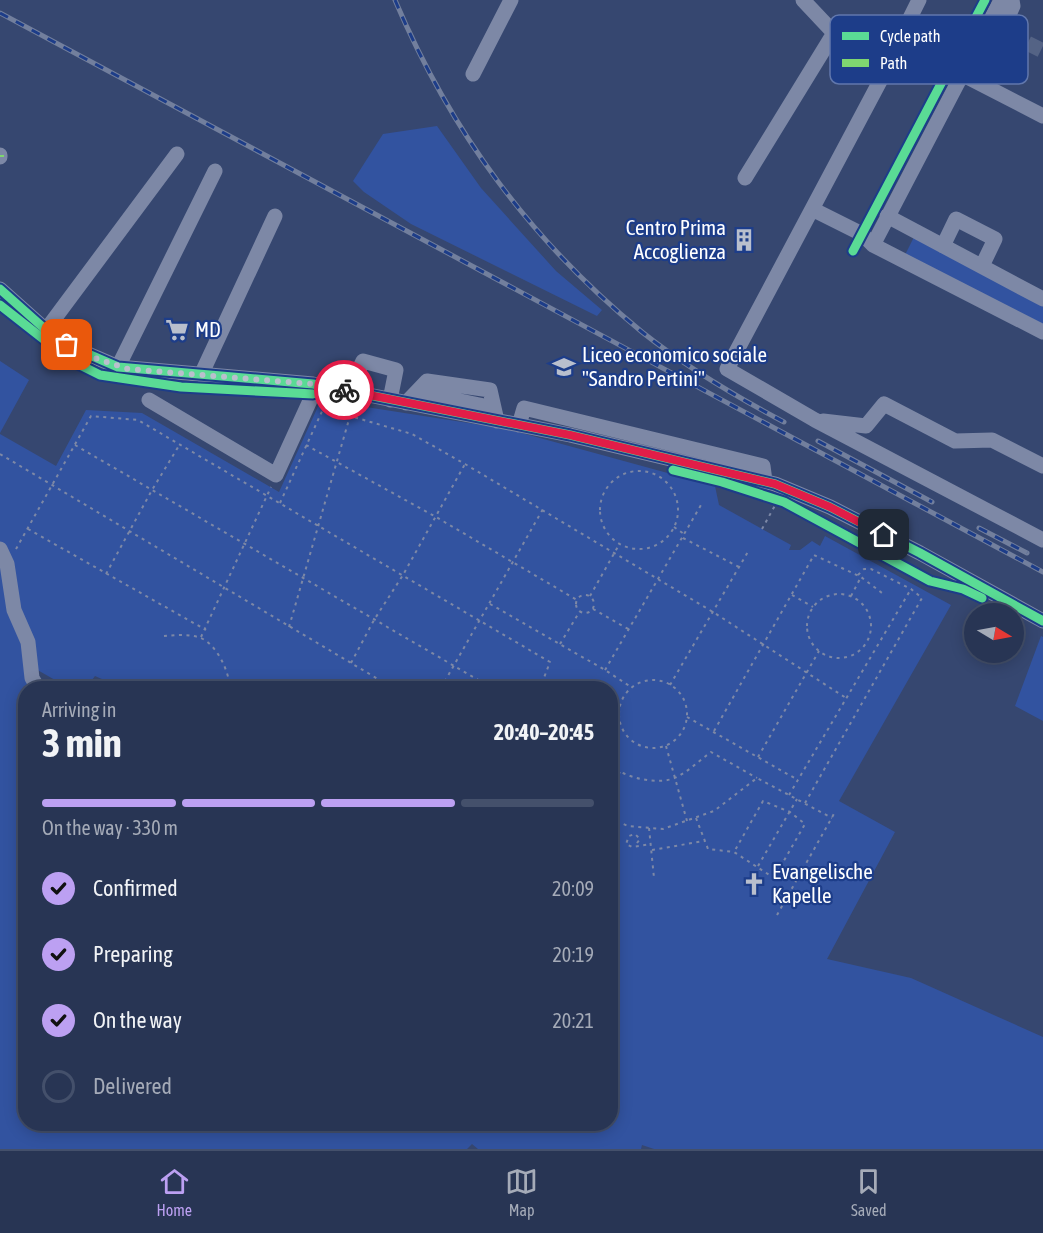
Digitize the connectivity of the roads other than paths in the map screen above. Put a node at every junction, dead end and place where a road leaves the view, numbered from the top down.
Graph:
1 (511, 0) edge
2 (802, 0) edge
3 (919, 0) edge
4 (1001, 0) edge
5 (1012, 0) edge
6 (912, 15) edge
7 (993, 15) edge
8 (1009, 15) edge
9 (830, 29) edge
10 (830, 40) edge
11 (474, 74) dead end
12 (879, 84) edge
13 (958, 84) edge
14 (982, 84) edge
15 (1043, 116) edge
16 (177, 154) dead end
17 (215, 171) dead end
18 (745, 178) dead end
19 (812, 209) junction
20 (275, 216) dead end
21 (887, 216) junction
22 (873, 245) junction
23 (943, 246) junction
24 (982, 266) junction
25 (0, 289) edge
26 (1043, 299) edge
27 (46, 330) junction
28 (1043, 332) edge
29 (118, 367) junction
30 (201, 375) junction
31 (349, 391) junction
32 (313, 394) dead end
33 (411, 397) junction
34 (149, 400) dead end
35 (390, 400) junction
36 (495, 414) junction
37 (814, 420) junction
38 (1043, 466) edge
39 (1043, 540) edge
40 (0, 549) edge
41 (1043, 621) edge
42 (34, 681) edge

1 - 11 street
2 - 9 street
3 - 6 street
4 - 7 street
5 - 8 street
10 - 18 street
12 - 19 street
13 - 21 street
14 - 15 street
16 - 27 street
17 - 29 street
19 - 22 street
19 - 37 street
20 - 30 street
21 - 22 street
21 - 23 street
22 - 28 street
23 - 24 street
23 - 24 street
24 - 26 street
25 - 27 street
27 - 29 street
29 - 30 street
30 - 31 street
31 - 35 street
31 - 35 street
32 - 34 street
33 - 35 street
33 - 36 street
33 - 36 street
36 - 41 street
37 - 38 street
37 - 39 street
40 - 42 street

